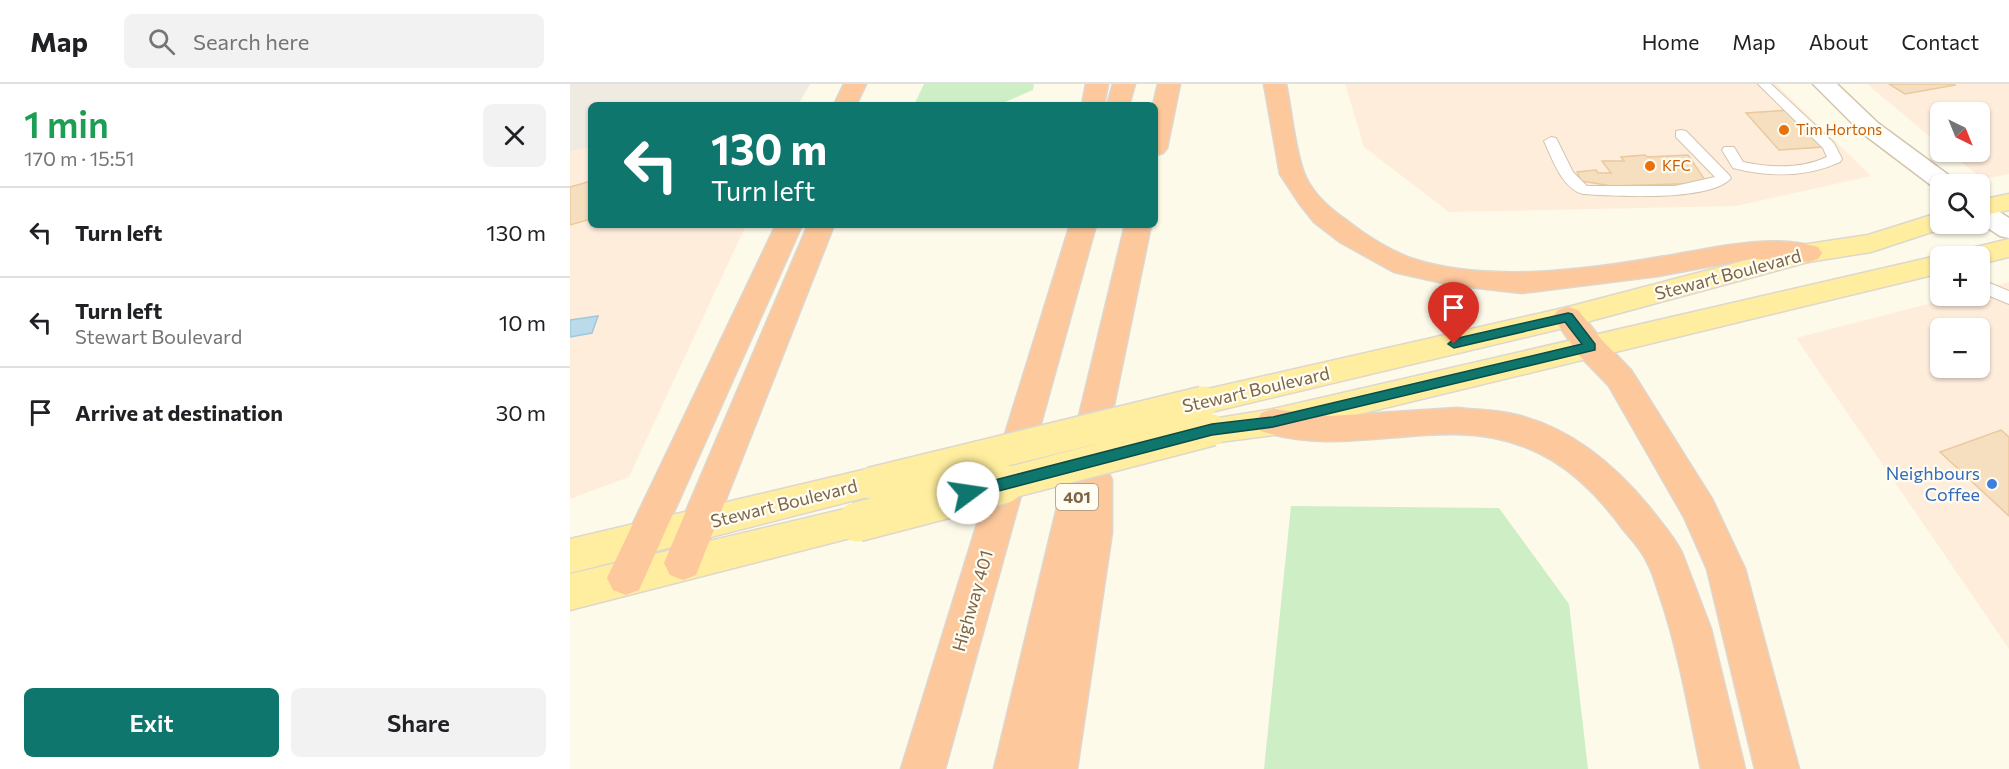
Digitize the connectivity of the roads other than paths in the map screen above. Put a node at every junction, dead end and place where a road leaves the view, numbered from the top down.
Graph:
1 (855, 84) edge
2 (1097, 84) edge
3 (1124, 84) edge
4 (1169, 84) edge
5 (1275, 84) edge
6 (1764, 84) edge
7 (1824, 84) edge
8 (846, 102) edge
9 (1094, 102) edge
10 (1119, 102) edge
11 (1158, 134) edge
12 (1681, 134) dead end
13 (1551, 141) dead end
14 (1729, 150) dead end
15 (1932, 174) edge
16 (2009, 202) edge
17 (1990, 207) edge
18 (1990, 217) edge
19 (1930, 224) edge
20 (788, 228) edge
21 (820, 228) edge
22 (1082, 228) edge
23 (1137, 228) edge
24 (2009, 230) edge
25 (2009, 248) edge
26 (1990, 252) edge
27 (1808, 254) junction
28 (1930, 268) edge
29 (1990, 289) edge
30 (2009, 298) edge
31 (1568, 317) junction
32 (1590, 347) junction
33 (1097, 410) junction
34 (1208, 416) junction
35 (1273, 422) junction
36 (699, 526) junction
37 (643, 538) junction
38 (570, 555) edge
39 (683, 563) junction
40 (626, 578) junction
41 (570, 592) edge
42 (923, 769) edge
43 (1016, 769) edge
44 (1055, 769) edge
45 (1723, 769) edge
46 (1777, 769) edge

1 - 8 highway
2 - 9 highway
3 - 10 highway
4 - 11 highway
5 - 27 highway
6 - 14 lane
7 - 15 street
12 - 13 lane
16 - 17 main road
18 - 24 street
19 - 27 main road, Stewart Boulevard
20 - 37 highway
21 - 36 highway
22 - 42 highway, Highway 401
23 - 33 highway, 401
25 - 26 main road
27 - 31 main road, Stewart Boulevard
28 - 32 main road, Stewart Boulevard
29 - 30 lane
31 - 32 highway
31 - 34 main road, Stewart Boulevard
32 - 35 main road, Stewart Boulevard
32 - 46 highway
33 - 43 highway, 401
33 - 44 highway
34 - 35 main road, Stewart Boulevard
34 - 36 main road, Stewart Boulevard, bridge
34 - 39 main road, Stewart Boulevard, bridge
35 - 45 highway
36 - 37 main road, Stewart Boulevard
36 - 39 highway
37 - 38 main road, Stewart Boulevard
37 - 40 highway
39 - 40 main road, Stewart Boulevard
40 - 41 main road, Stewart Boulevard

